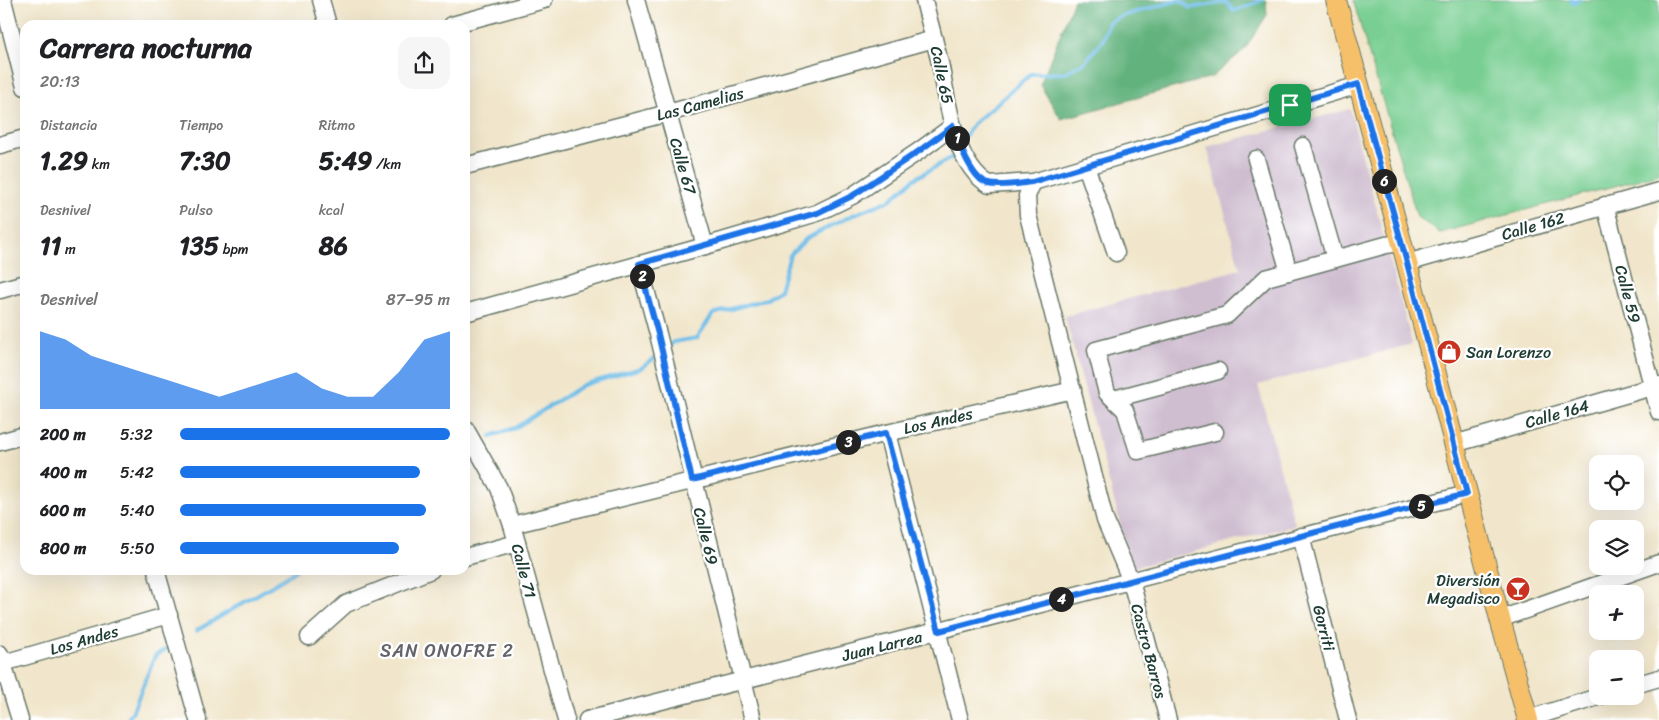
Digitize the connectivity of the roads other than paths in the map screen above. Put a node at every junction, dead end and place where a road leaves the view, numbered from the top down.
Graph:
1 (321, 0) edge
2 (544, 0) edge
3 (636, 0) edge
4 (924, 0) edge
5 (1336, 0) edge
6 (4, 1) edge
7 (327, 20) edge
8 (470, 20) edge
9 (934, 39) junction
10 (20, 67) edge
11 (1358, 84) junction
12 (668, 113) junction
13 (953, 126) junction
14 (20, 139) edge
15 (0, 145) edge
16 (1303, 146) dead end
17 (1256, 159) dead end
18 (470, 165) edge
19 (1086, 166) junction
20 (1032, 182) junction
21 (1659, 191) edge
22 (1605, 205) junction
23 (1401, 243) junction
24 (705, 246) junction
25 (1116, 253) dead end
26 (1335, 259) junction
27 (1407, 263) junction
28 (639, 264) junction
29 (1289, 272) junction
30 (20, 284) edge
31 (0, 290) edge
32 (470, 312) edge
33 (1218, 371) dead end
34 (1656, 386) edge
35 (1073, 390) junction
36 (1114, 399) junction
37 (1659, 412) edge
38 (1215, 432) dead end
39 (886, 433) junction
40 (20, 436) edge
41 (470, 437) edge
42 (0, 442) edge
43 (1454, 444) junction
44 (692, 480) junction
45 (1467, 494) junction
46 (512, 525) junction
47 (1301, 536) junction
48 (516, 543) junction
49 (470, 556) edge
50 (1659, 562) edge
51 (157, 575) edge
52 (418, 575) edge
53 (1131, 581) junction
54 (168, 616) junction
55 (1500, 619) junction
56 (939, 631) junction
57 (309, 637) dead end
58 (1, 660) edge
59 (1659, 678) edge
60 (743, 681) junction
61 (1644, 682) edge
62 (1589, 700) edge
63 (20, 720) edge
64 (198, 720) edge
65 (566, 720) edge
66 (587, 720) edge
67 (753, 720) edge
68 (960, 720) edge
69 (1168, 720) edge
70 (1348, 720) edge
71 (1528, 720) edge

1 - 7 street
2 - 8 street
3 - 12 street, Calle 67
4 - 9 street, Calle 65
5 - 11 main road
6 - 10 street
9 - 12 street, Las Camelias
9 - 13 street, Calle 65
11 - 19 street
11 - 23 main road
12 - 18 street, Las Camelias
12 - 24 street, Calle 67
13 - 20 street, Calle 65
13 - 24 street
14 - 15 street
16 - 26 street
17 - 29 street
19 - 20 street
19 - 25 street
20 - 35 street, Castro Barros
21 - 22 street, Calle 162
22 - 27 street, Calle 162
22 - 34 street, Calle 59
23 - 26 street
23 - 27 main road
24 - 28 street
26 - 29 street
27 - 43 main road
28 - 32 street
28 - 44 street, Calle 69
29 - 36 street
30 - 31 street
33 - 36 street
34 - 37 street, Calle 59
34 - 43 street, Calle 164
35 - 39 street, Los Andes
35 - 53 street, Castro Barros
36 - 38 street
39 - 44 street, Los Andes
39 - 56 street
40 - 42 street
41 - 46 street, Calle 71
43 - 45 main road
44 - 46 street, Los Andes
44 - 60 street, Calle 69
45 - 47 street, Juan Larrea
45 - 55 main road
46 - 48 street, Calle 71
47 - 53 street, Juan Larrea
47 - 70 street, Gorriti
48 - 49 street
48 - 65 street, Calle 71
50 - 55 street
51 - 54 street
52 - 57 street
53 - 56 street, Juan Larrea
53 - 69 street, Castro Barros
54 - 58 street, Los Andes
54 - 64 street
55 - 71 main road
56 - 60 street, Juan Larrea
56 - 68 street
58 - 63 street
59 - 61 street
60 - 66 street, Juan Larrea
60 - 67 street, Calle 69
62 - 71 street

